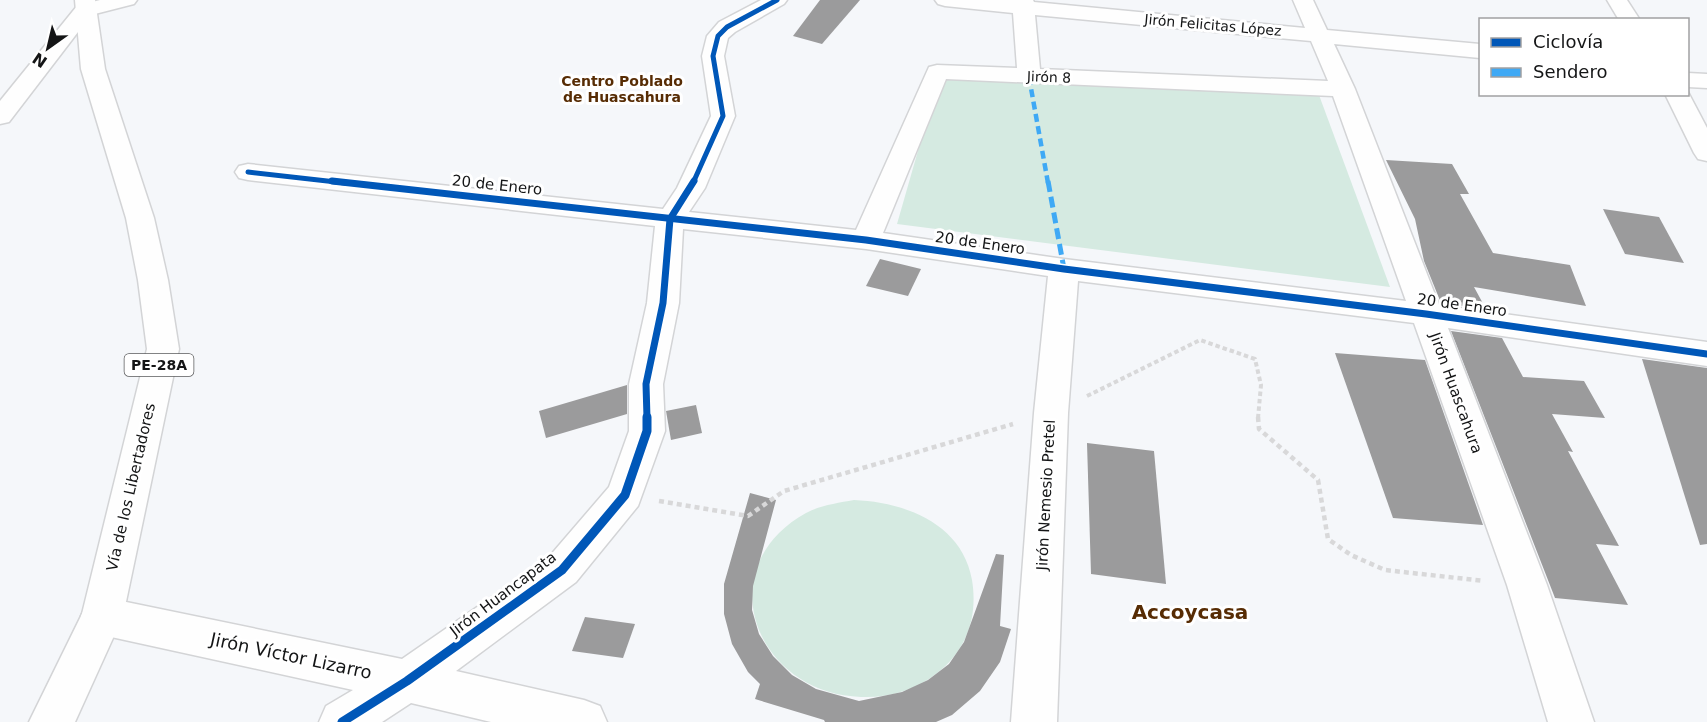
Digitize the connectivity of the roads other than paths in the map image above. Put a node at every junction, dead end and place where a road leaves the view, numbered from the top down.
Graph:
1 (127, 0) edge
2 (777, 0) edge
3 (945, 0) edge
4 (1303, 0) edge
5 (1617, 0) edge
6 (1023, 4) edge
7 (85, 5) edge
8 (1629, 18) edge
9 (1320, 36) junction
10 (1479, 51) edge
11 (36, 71) junction
12 (9, 75) dead end
13 (1029, 77) junction
14 (1689, 80) edge
15 (1707, 81) edge
16 (1343, 89) junction
17 (1678, 96) edge
18 (0, 117) edge
19 (1707, 153) edge
20 (248, 172) dead end
21 (670, 219) junction
22 (866, 240) junction
23 (1064, 269) junction
24 (1426, 314) junction
25 (1707, 354) edge
26 (102, 616) junction
27 (407, 681) junction
28 (52, 722) edge
29 (342, 722) edge
30 (584, 722) edge
31 (1034, 722) edge
32 (1571, 722) edge

1 - 7 main road
2 - 21 main road, Jirón Huancapata
3 - 6 main road, Jirón Felicitas López
4 - 9 main road, Jirón Huascahura
5 - 8 main road
6 - 9 main road, Jirón Felicitas López
6 - 13 main road
7 - 11 main road
7 - 26 main road, Vía de los Libertadores / PE-28A
9 - 10 main road, Jirón Felicitas López
9 - 16 main road, Jirón Huascahura
11 - 12 main road
11 - 18 main road
13 - 16 main road, Jirón 8
13 - 22 main road, Jirón 8
14 - 15 main road
16 - 24 main road, Jirón Huascahura
17 - 19 main road
20 - 21 main road, 20 de Enero
21 - 22 main road, 20 de Enero
21 - 27 main road, Jirón Huancapata
22 - 23 main road, 20 de Enero
23 - 24 main road, 20 de Enero
23 - 31 main road, Jirón Nemesio Pretel
24 - 25 main road, 20 de Enero
24 - 32 main road, Jirón Huascahura
26 - 27 main road, Jirón Víctor Lizarro
26 - 28 main road, Vía de los Libertadores / PE-28A
27 - 29 main road, Jirón Huancapata
27 - 30 main road, Jirón Víctor Lizarro

